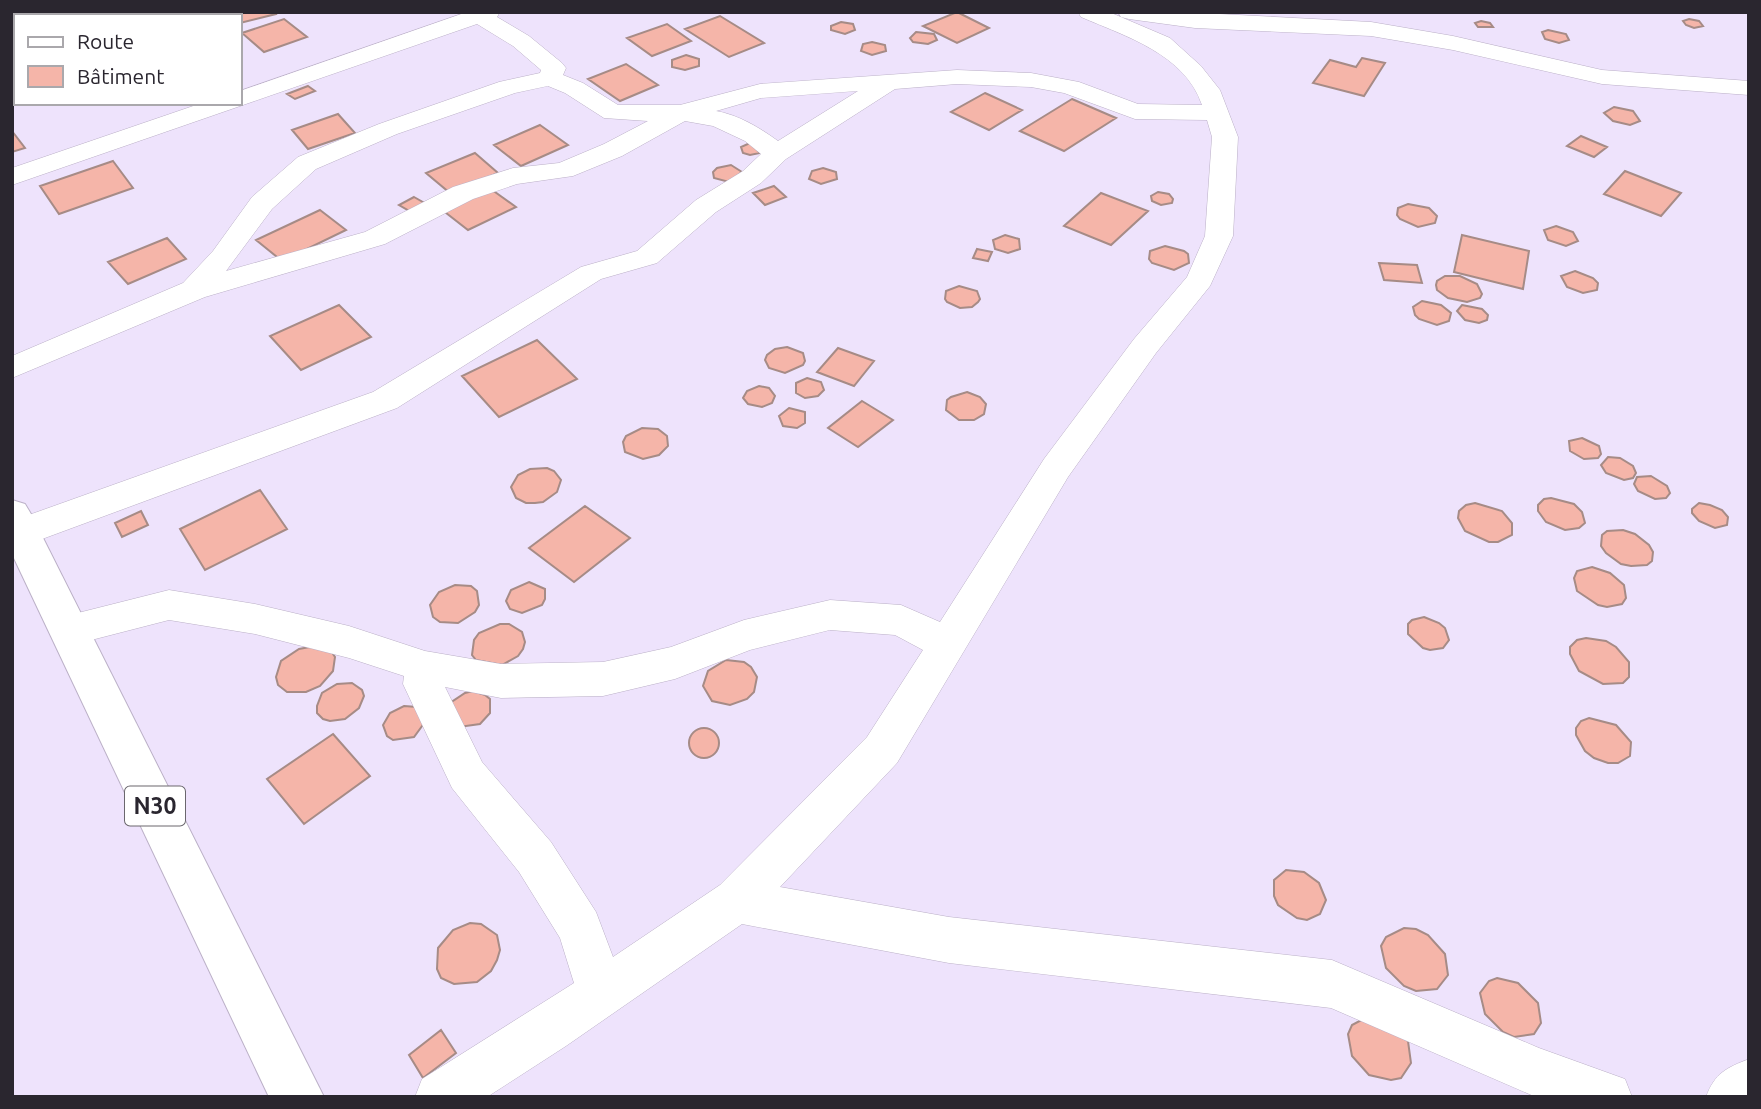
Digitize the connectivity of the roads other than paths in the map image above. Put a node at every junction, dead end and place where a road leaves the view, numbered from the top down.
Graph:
1 (1089, 12) edge
2 (1129, 12) edge
3 (485, 14) edge
4 (550, 78) junction
5 (891, 81) junction
6 (1749, 88) edge
7 (242, 98) edge
8 (221, 105) edge
9 (681, 113) junction
10 (1217, 113) junction
11 (778, 153) junction
12 (12, 177) edge
13 (194, 290) junction
14 (12, 368) edge
15 (17, 523) edge
16 (68, 630) junction
17 (948, 645) junction
18 (425, 667) junction
19 (736, 901) junction
20 (601, 994) junction
21 (1749, 1084) edge
22 (297, 1097) edge
23 (440, 1097) edge
24 (1607, 1097) edge
25 (1731, 1097) edge

1 - 10 street
2 - 6 street
3 - 4 street
3 - 7 street
4 - 9 street
4 - 13 street
5 - 9 street
5 - 10 street
5 - 11 street
8 - 12 street
9 - 11 street
9 - 13 street
10 - 17 street
11 - 15 street
13 - 14 street
15 - 16 main road, N30
16 - 18 street
16 - 22 main road, N30
17 - 18 street
17 - 19 street
18 - 20 street
19 - 20 street
19 - 24 street
20 - 23 street
21 - 25 street

